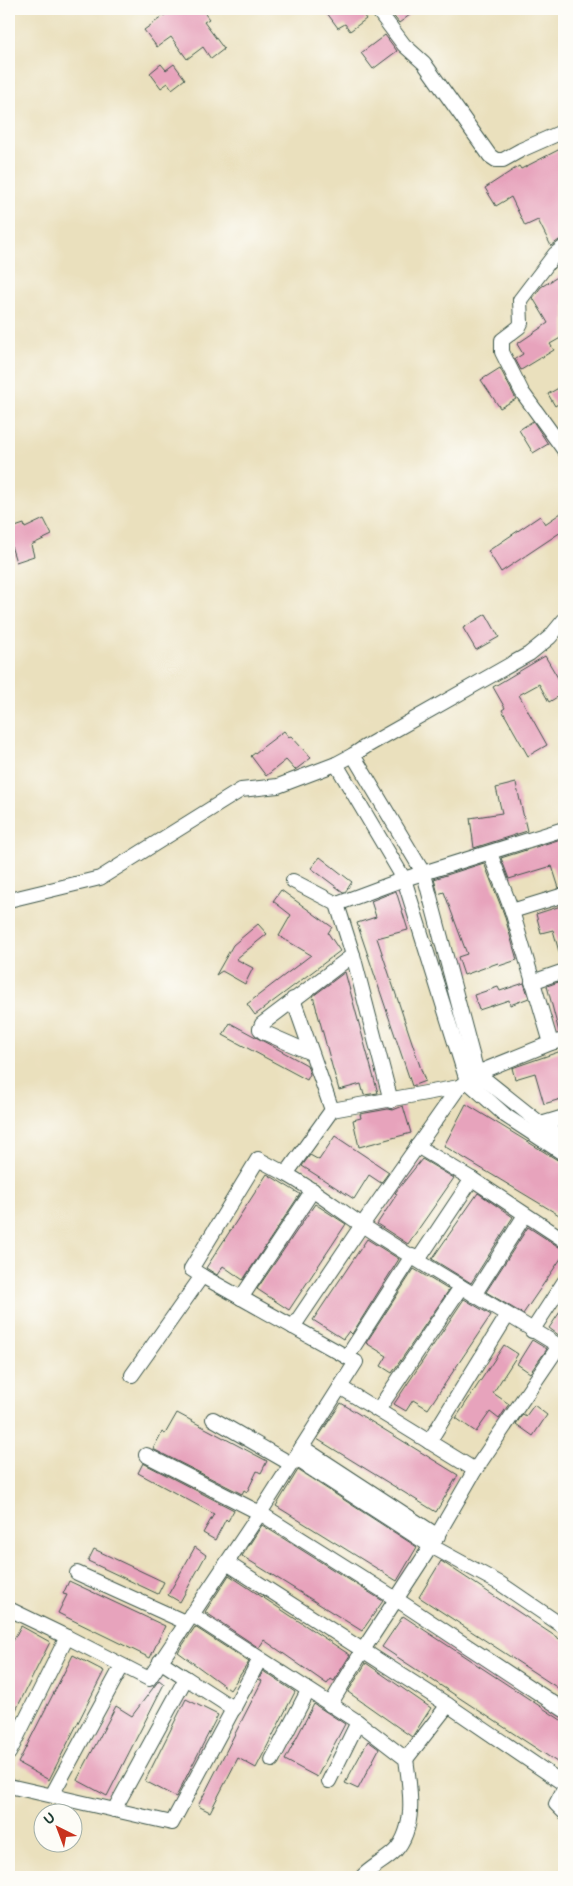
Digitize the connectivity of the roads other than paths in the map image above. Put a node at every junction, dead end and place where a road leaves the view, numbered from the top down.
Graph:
1 (377, 9) edge
2 (564, 131) edge
3 (564, 247) edge
4 (564, 450) edge
5 (564, 620) edge
6 (353, 755) junction
7 (336, 764) junction
8 (564, 829) edge
9 (490, 853) junction
10 (424, 874) junction
11 (404, 880) junction
12 (293, 881) dead end
13 (564, 895) edge
14 (9, 900) edge
15 (337, 904) junction
16 (512, 911) junction
17 (353, 956) junction
18 (564, 971) edge
19 (532, 982) junction
20 (293, 999) junction
21 (558, 1042) edge
22 (311, 1053) junction
23 (467, 1080) junction
24 (391, 1100) junction
25 (332, 1110) junction
26 (564, 1117) edge
27 (541, 1124) junction
28 (564, 1139) edge
29 (417, 1146) junction
30 (564, 1154) edge
31 (286, 1174) junction
32 (472, 1179) junction
33 (313, 1190) junction
34 (525, 1215) junction
35 (362, 1225) junction
36 (564, 1240) edge
37 (415, 1258) junction
38 (202, 1276) junction
39 (564, 1282) edge
40 (461, 1287) junction
41 (474, 1295) junction
42 (241, 1298) junction
43 (508, 1316) junction
44 (293, 1327) junction
45 (532, 1331) junction
46 (561, 1347) edge
47 (347, 1357) junction
48 (132, 1375) dead end
49 (340, 1387) junction
50 (378, 1410) junction
51 (213, 1419) dead end
52 (429, 1442) junction
53 (146, 1455) dead end
54 (296, 1457) junction
55 (475, 1470) junction
56 (260, 1513) junction
57 (434, 1541) junction
58 (227, 1563) junction
59 (77, 1573) dead end
60 (396, 1598) junction
61 (10, 1613) edge
62 (188, 1618) junction
63 (564, 1626) edge
64 (67, 1637) junction
65 (363, 1650) junction
66 (260, 1659) junction
67 (160, 1662) junction
68 (122, 1666) junction
69 (186, 1678) junction
70 (308, 1691) junction
71 (330, 1704) junction
72 (448, 1705) junction
73 (234, 1709) junction
74 (564, 1710) edge
75 (358, 1722) junction
76 (9, 1753) edge
77 (406, 1759) junction
78 (272, 1760) dead end
79 (329, 1781) dead end
80 (564, 1784) edge
81 (9, 1786) edge
82 (564, 1789) edge
83 (52, 1795) junction
84 (114, 1810) junction
85 (564, 1812) edge
86 (362, 1877) edge

1 - 2 street
3 - 4 street
5 - 6 street
6 - 7 street
6 - 10 street
7 - 11 street
7 - 14 street
8 - 9 street
9 - 10 street
9 - 16 street
10 - 11 street
10 - 23 street
11 - 15 street
11 - 23 street
12 - 15 street
13 - 16 street
15 - 17 street
16 - 19 street
17 - 20 street
17 - 24 street
18 - 19 street
19 - 21 street
20 - 22 street
20 - 22 street
21 - 23 street
22 - 25 street
23 - 24 street
23 - 27 street
23 - 29 street
23 - 30 street
24 - 25 street
25 - 31 street
26 - 27 street
27 - 28 street
29 - 32 street
29 - 35 street
31 - 33 street
31 - 38 street
32 - 34 street
32 - 37 street
33 - 35 street
33 - 42 street
34 - 36 street
34 - 41 street
35 - 37 street
35 - 44 street
37 - 40 street
37 - 47 street
38 - 42 street
38 - 48 street
39 - 45 street
40 - 41 street
40 - 50 street
41 - 43 street
42 - 44 street
43 - 45 street
43 - 52 street
44 - 47 street
45 - 46 street
46 - 55 street
47 - 49 street
49 - 50 street
49 - 54 street
50 - 52 street
51 - 54 street
52 - 55 street
53 - 56 street
54 - 56 street
54 - 57 street
55 - 57 street
56 - 58 street
56 - 60 street
57 - 60 street
57 - 63 street
58 - 62 street
58 - 65 street
59 - 62 street
60 - 65 street
60 - 74 street
61 - 64 street
62 - 66 street
62 - 67 street
64 - 68 street
64 - 76 street
65 - 71 street
65 - 72 street
66 - 70 street
66 - 73 street
67 - 68 street
67 - 69 street
68 - 83 street
69 - 73 street
69 - 84 street
70 - 71 street
70 - 78 street
71 - 75 street
72 - 77 street
72 - 80 street
73 - 84 street
75 - 77 street
75 - 79 street
77 - 86 street
81 - 83 street
82 - 85 street
83 - 84 street

